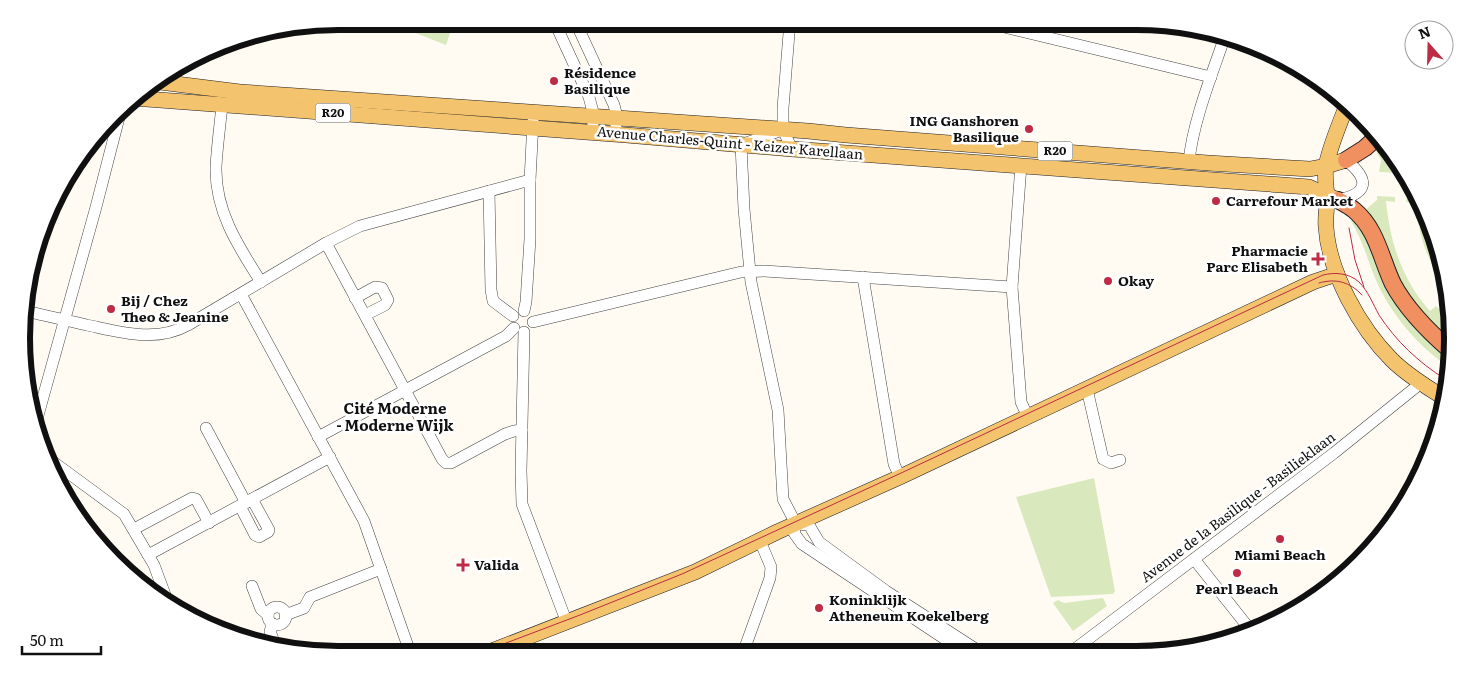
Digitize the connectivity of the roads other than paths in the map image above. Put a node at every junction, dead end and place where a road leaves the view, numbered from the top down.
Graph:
1 (558, 30) edge
2 (579, 30) edge
3 (789, 30) edge
4 (1038, 30) edge
5 (1223, 42) edge
6 (1211, 77) junction
7 (166, 83) edge
8 (144, 99) edge
9 (222, 105) junction
10 (1345, 111) edge
11 (533, 112) junction
12 (594, 116) junction
13 (617, 118) junction
14 (118, 122) edge
15 (532, 128) junction
16 (783, 130) junction
17 (592, 132) junction
18 (615, 134) junction
19 (1373, 141) edge
20 (741, 145) junction
21 (792, 149) junction
22 (1346, 160) junction
23 (1188, 161) junction
24 (1021, 165) junction
25 (1326, 166) junction
26 (530, 180) junction
27 (489, 191) junction
28 (1332, 197) junction
29 (326, 243) junction
30 (749, 272) junction
31 (1337, 274) junction
32 (863, 277) junction
33 (261, 282) junction
34 (1012, 287) junction
35 (240, 294) junction
36 (355, 298) junction
37 (524, 311) junction
38 (32, 312) edge
39 (365, 315) junction
40 (513, 316) junction
41 (65, 320) junction
42 (533, 322) junction
43 (519, 330) junction
44 (1444, 344) edge
45 (1421, 384) junction
46 (405, 389) junction
47 (1087, 389) junction
48 (1439, 395) edge
49 (39, 412) edge
50 (1028, 416) junction
51 (206, 428) dead end
52 (522, 430) junction
53 (318, 437) junction
54 (330, 458) junction
55 (1120, 460) dead end
56 (58, 465) edge
57 (900, 477) junction
58 (246, 503) junction
59 (209, 523) junction
60 (803, 525) junction
61 (134, 529) junction
62 (763, 548) junction
63 (148, 555) junction
64 (1194, 559) junction
65 (381, 569) junction
66 (252, 586) dead end
67 (163, 591) edge
68 (648, 591) junction
69 (271, 619) junction
70 (566, 623) junction
71 (1247, 626) edge
72 (273, 639) edge
73 (408, 646) edge
74 (505, 646) edge
75 (746, 646) edge
76 (955, 646) edge
77 (971, 646) edge
78 (1079, 646) edge

1 - 12 street
2 - 13 street
3 - 16 street
4 - 6 street
5 - 6 street
6 - 23 street
7 - 11 main road, Avenue Charles-Quint - Keizer Karellaan / R20
8 - 9 main road, Avenue Charles-Quint - Keizer Karellaan / R20
9 - 15 main road, Avenue Charles-Quint - Keizer Karellaan / R20
9 - 33 street
10 - 25 main road
11 - 12 main road, Avenue Charles-Quint - Keizer Karellaan / R20
11 - 15 street
12 - 13 main road, Avenue Charles-Quint - Keizer Karellaan / R20
12 - 17 street
13 - 16 main road, Avenue Charles-Quint - Keizer Karellaan / R20
13 - 18 street
14 - 41 street
15 - 17 main road, Avenue Charles-Quint - Keizer Karellaan / R20
15 - 26 street
16 - 20 street
16 - 21 street
16 - 23 main road, Avenue Charles-Quint - Keizer Karellaan / R20
17 - 18 main road, Avenue Charles-Quint - Keizer Karellaan / R20
18 - 20 main road, Avenue Charles-Quint - Keizer Karellaan / R20
19 - 22 highway, R20
20 - 21 main road, Avenue Charles-Quint - Keizer Karellaan / R20
20 - 30 street
21 - 24 main road, Avenue Charles-Quint - Keizer Karellaan / R20
22 - 25 main road, R20
22 - 28 street
23 - 25 main road, Avenue Charles-Quint - Keizer Karellaan / R20
24 - 28 main road, Avenue Charles-Quint - Keizer Karellaan / R20
24 - 34 street
25 - 28 main road
26 - 27 street
26 - 37 street
27 - 29 street
27 - 40 street
28 - 31 main road
28 - 44 highway, R20
29 - 33 street
29 - 36 street
30 - 32 street
30 - 42 street
30 - 60 street
31 - 45 main road
31 - 47 main road
32 - 34 street
32 - 57 street
33 - 35 street
34 - 50 street
35 - 41 street
35 - 53 street
36 - 39 street
36 - 39 street
37 - 40 street
37 - 42 street
38 - 41 street
39 - 46 street
40 - 43 street
41 - 49 street
42 - 43 street
43 - 46 street
43 - 52 street
45 - 48 main road
45 - 64 street, Avenue de la Basilique - Basilieklaan
46 - 52 street
46 - 53 street
47 - 50 main road
47 - 55 street
50 - 57 main road
51 - 58 street
52 - 70 street
53 - 54 street
54 - 58 street
54 - 65 street
56 - 61 street
57 - 60 main road
58 - 59 street
59 - 61 street
59 - 63 street
60 - 62 main road
60 - 68 main road
60 - 76 street
60 - 77 street
61 - 63 street
62 - 68 main road
62 - 75 street
63 - 67 street
64 - 71 street
64 - 78 street, Avenue de la Basilique - Basilieklaan
65 - 69 street
65 - 73 street
66 - 69 street
68 - 70 main road
69 - 72 street
70 - 74 main road

